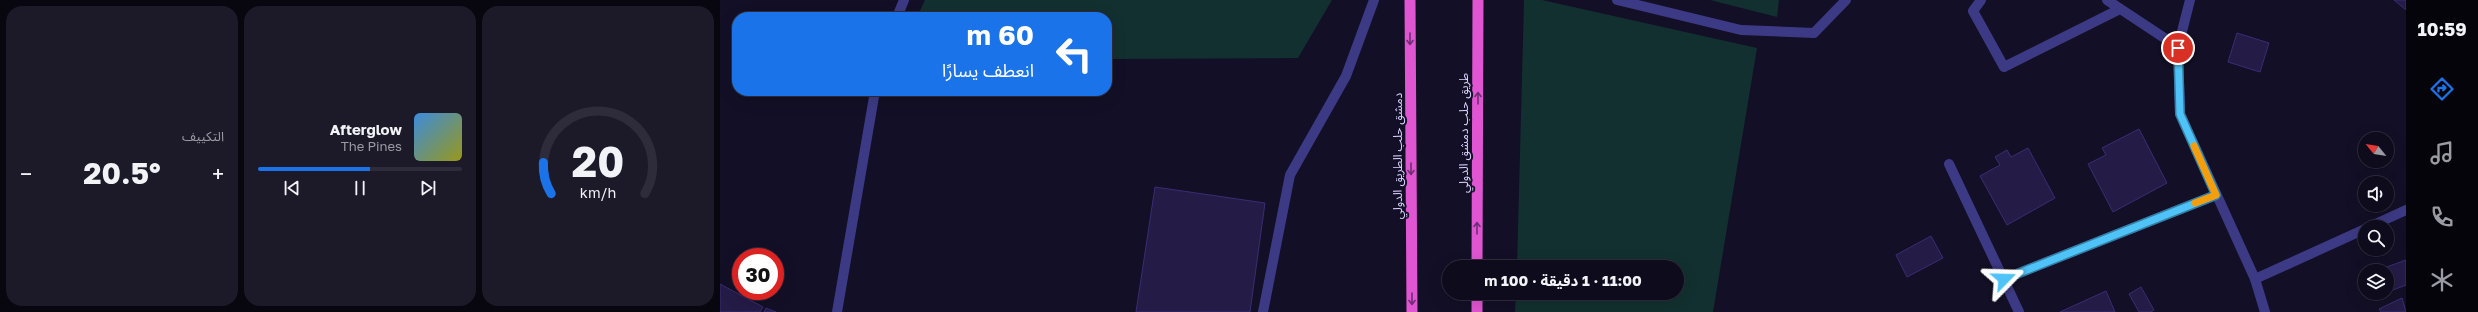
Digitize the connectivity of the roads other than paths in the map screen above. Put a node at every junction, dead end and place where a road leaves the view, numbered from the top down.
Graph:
1 (904, 0) edge
2 (1374, 0) edge
3 (1410, 0) edge
4 (1478, 0) edge
5 (1617, 0) edge
6 (1846, 0) edge
7 (1981, 0) edge
8 (2107, 0) edge
9 (2190, 0) edge
10 (2120, 9) junction
11 (899, 12) edge
12 (2178, 48) junction
13 (875, 96) edge
14 (1949, 164) dead end
15 (2216, 195) junction
16 (2406, 210) edge
17 (2384, 220) edge
18 (2358, 232) edge
19 (1477, 260) edge
20 (2004, 279) junction
21 (2255, 279) junction
22 (1477, 300) edge
23 (837, 312) edge
24 (1263, 312) edge
25 (1412, 312) edge
26 (1477, 312) edge
27 (2019, 312) edge
28 (2265, 312) edge

1 - 11 street
2 - 24 street
3 -> 25 highway, دمشق حلب الطريق الدولي
19 -> 4 highway, طريق حلب دمشق الدولي
5 - 6 street
7 - 10 street
8 - 10 street
9 - 12 street
10 - 12 street
12 - 15 street
13 - 23 street
14 - 20 street
15 - 20 street
15 - 21 street
16 - 17 street
18 - 21 street
20 - 27 street
21 - 28 street
22 - 26 highway

